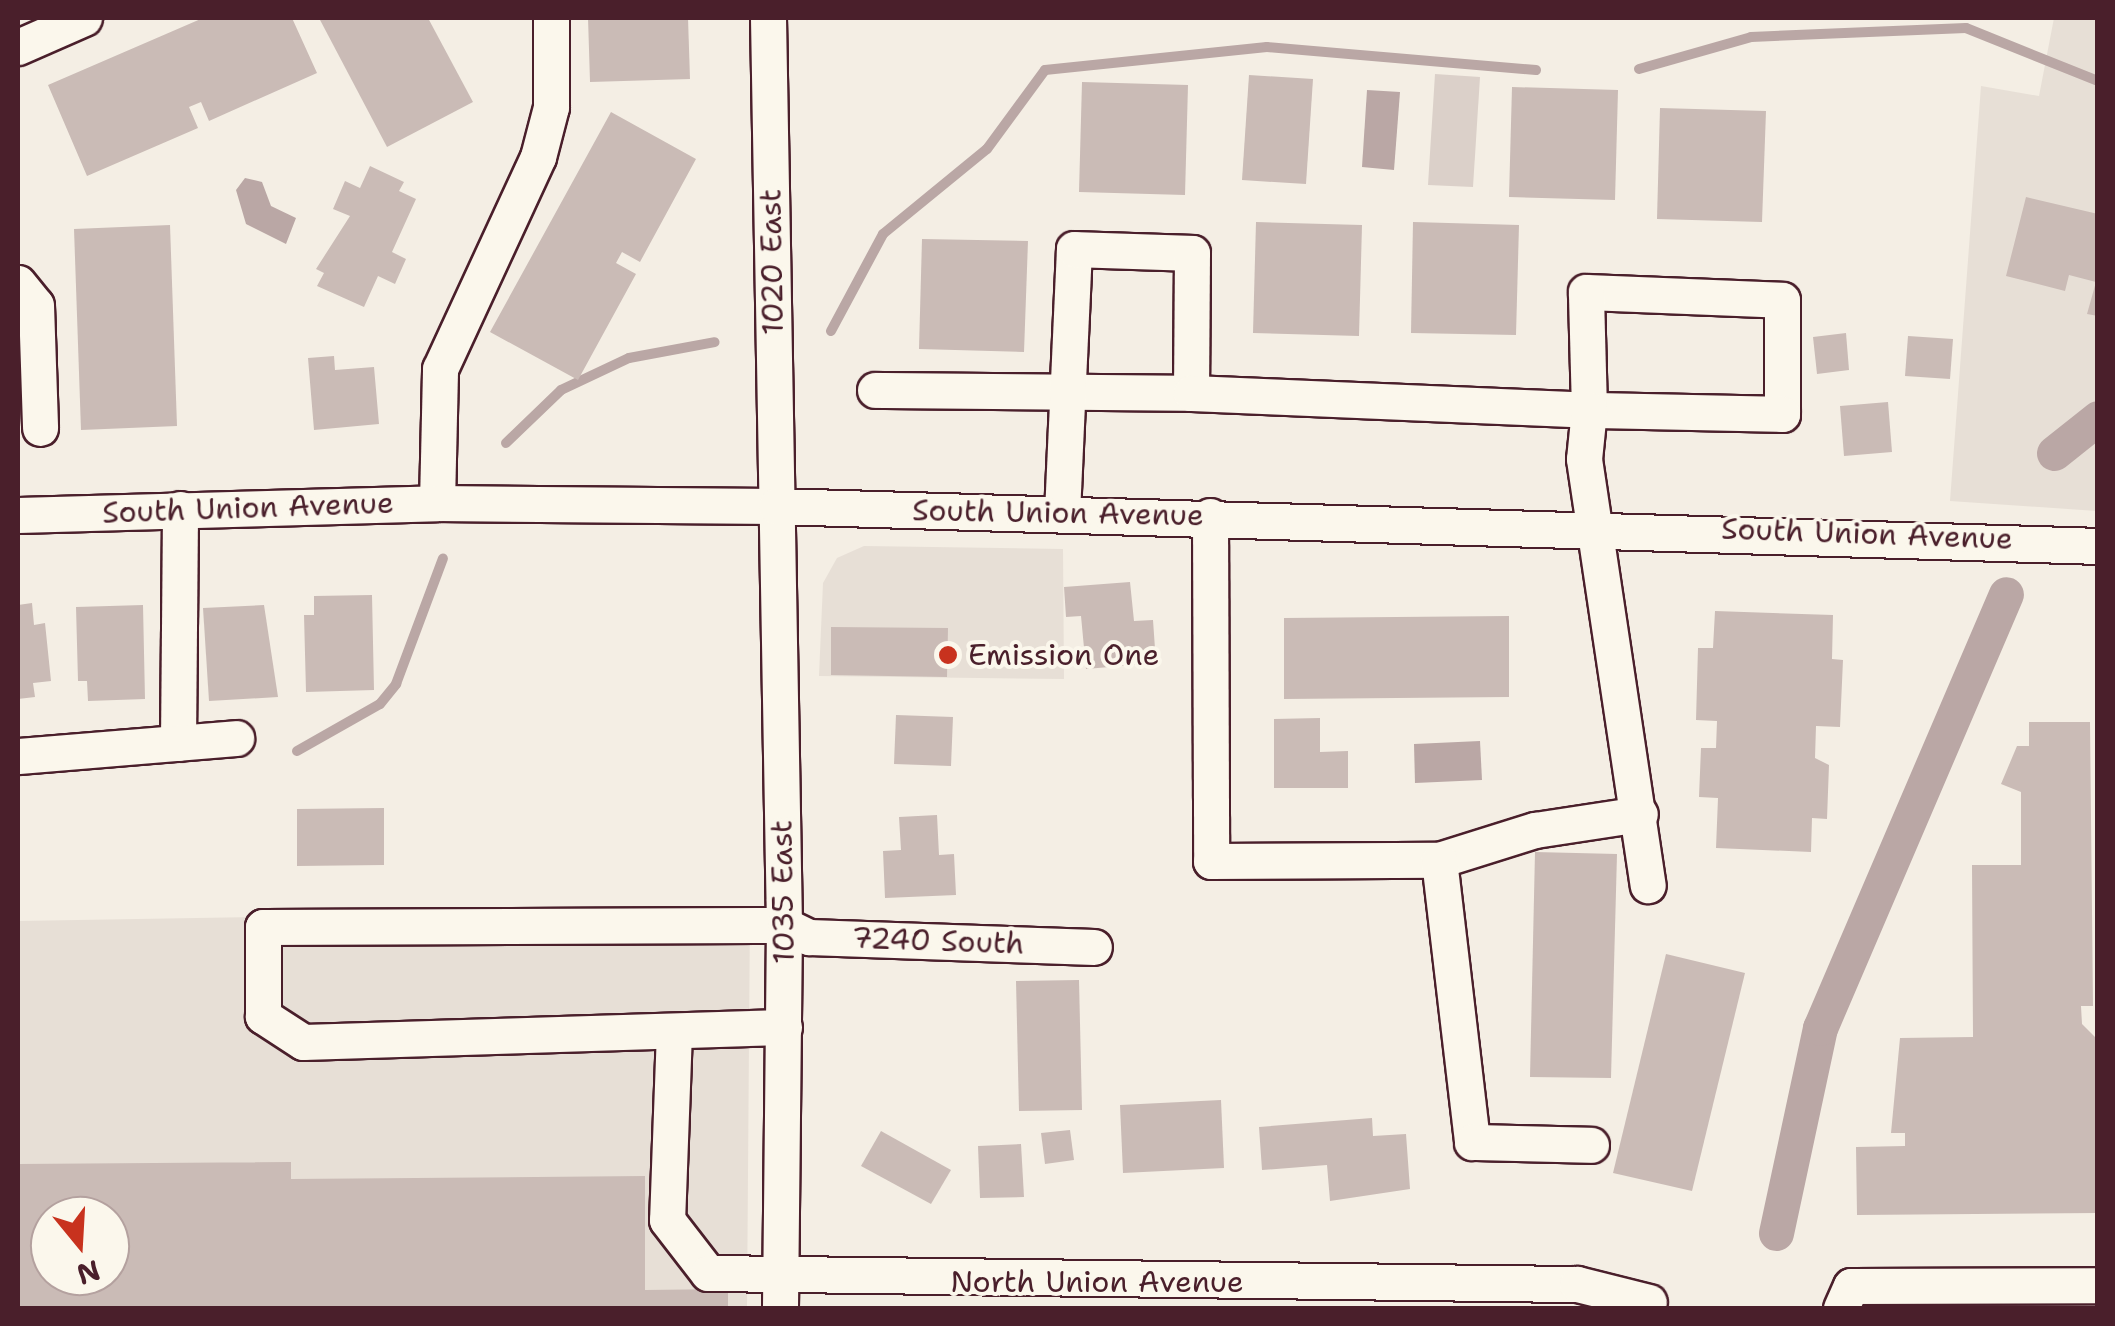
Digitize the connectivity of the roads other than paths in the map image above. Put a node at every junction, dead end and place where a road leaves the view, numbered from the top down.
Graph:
1 (84, 18) edge
2 (550, 18) edge
3 (768, 18) edge
4 (18, 47) edge
5 (18, 282) edge
6 (1066, 388) junction
7 (875, 390) dead end
8 (1191, 393) junction
9 (1589, 410) junction
10 (40, 428) dead end
11 (437, 502) junction
12 (776, 506) junction
13 (180, 509) junction
14 (1062, 513) junction
15 (18, 515) edge
16 (1210, 516) junction
17 (1600, 525) junction
18 (2098, 546) edge
19 (236, 738) dead end
20 (178, 743) junction
21 (18, 756) edge
22 (1640, 814) junction
23 (1439, 860) junction
24 (1648, 885) dead end
25 (784, 925) junction
26 (1094, 946) dead end
27 (784, 1028) junction
28 (674, 1031) junction
29 (1591, 1146) dead end
30 (2098, 1285) edge
31 (782, 1293) edge
32 (1846, 1297) edge
33 (1648, 1302) dead end

1 - 4 street
2 - 11 street
3 - 12 street, 1020 East
5 - 10 street
6 - 7 street
6 - 8 street
6 - 8 street
6 - 14 street
8 - 9 street
9 - 9 street
9 - 17 street
11 - 12 street, South Union Avenue
11 - 13 street, South Union Avenue
12 - 14 street, South Union Avenue
12 - 25 street, 1035 East
13 - 15 street, South Union Avenue
13 - 20 street
14 - 16 street, South Union Avenue
16 - 17 street, South Union Avenue
16 - 23 street
17 - 18 street, South Union Avenue
17 - 22 street
19 - 20 street
20 - 21 street
22 - 23 street
22 - 24 street
23 - 29 street
25 - 26 street, 7240 South
25 - 27 street, 1035 East
25 - 28 street
27 - 28 street
27 - 31 street, 1035 East
28 - 31 street, North Union Avenue
30 - 32 street
31 - 33 street, North Union Avenue

